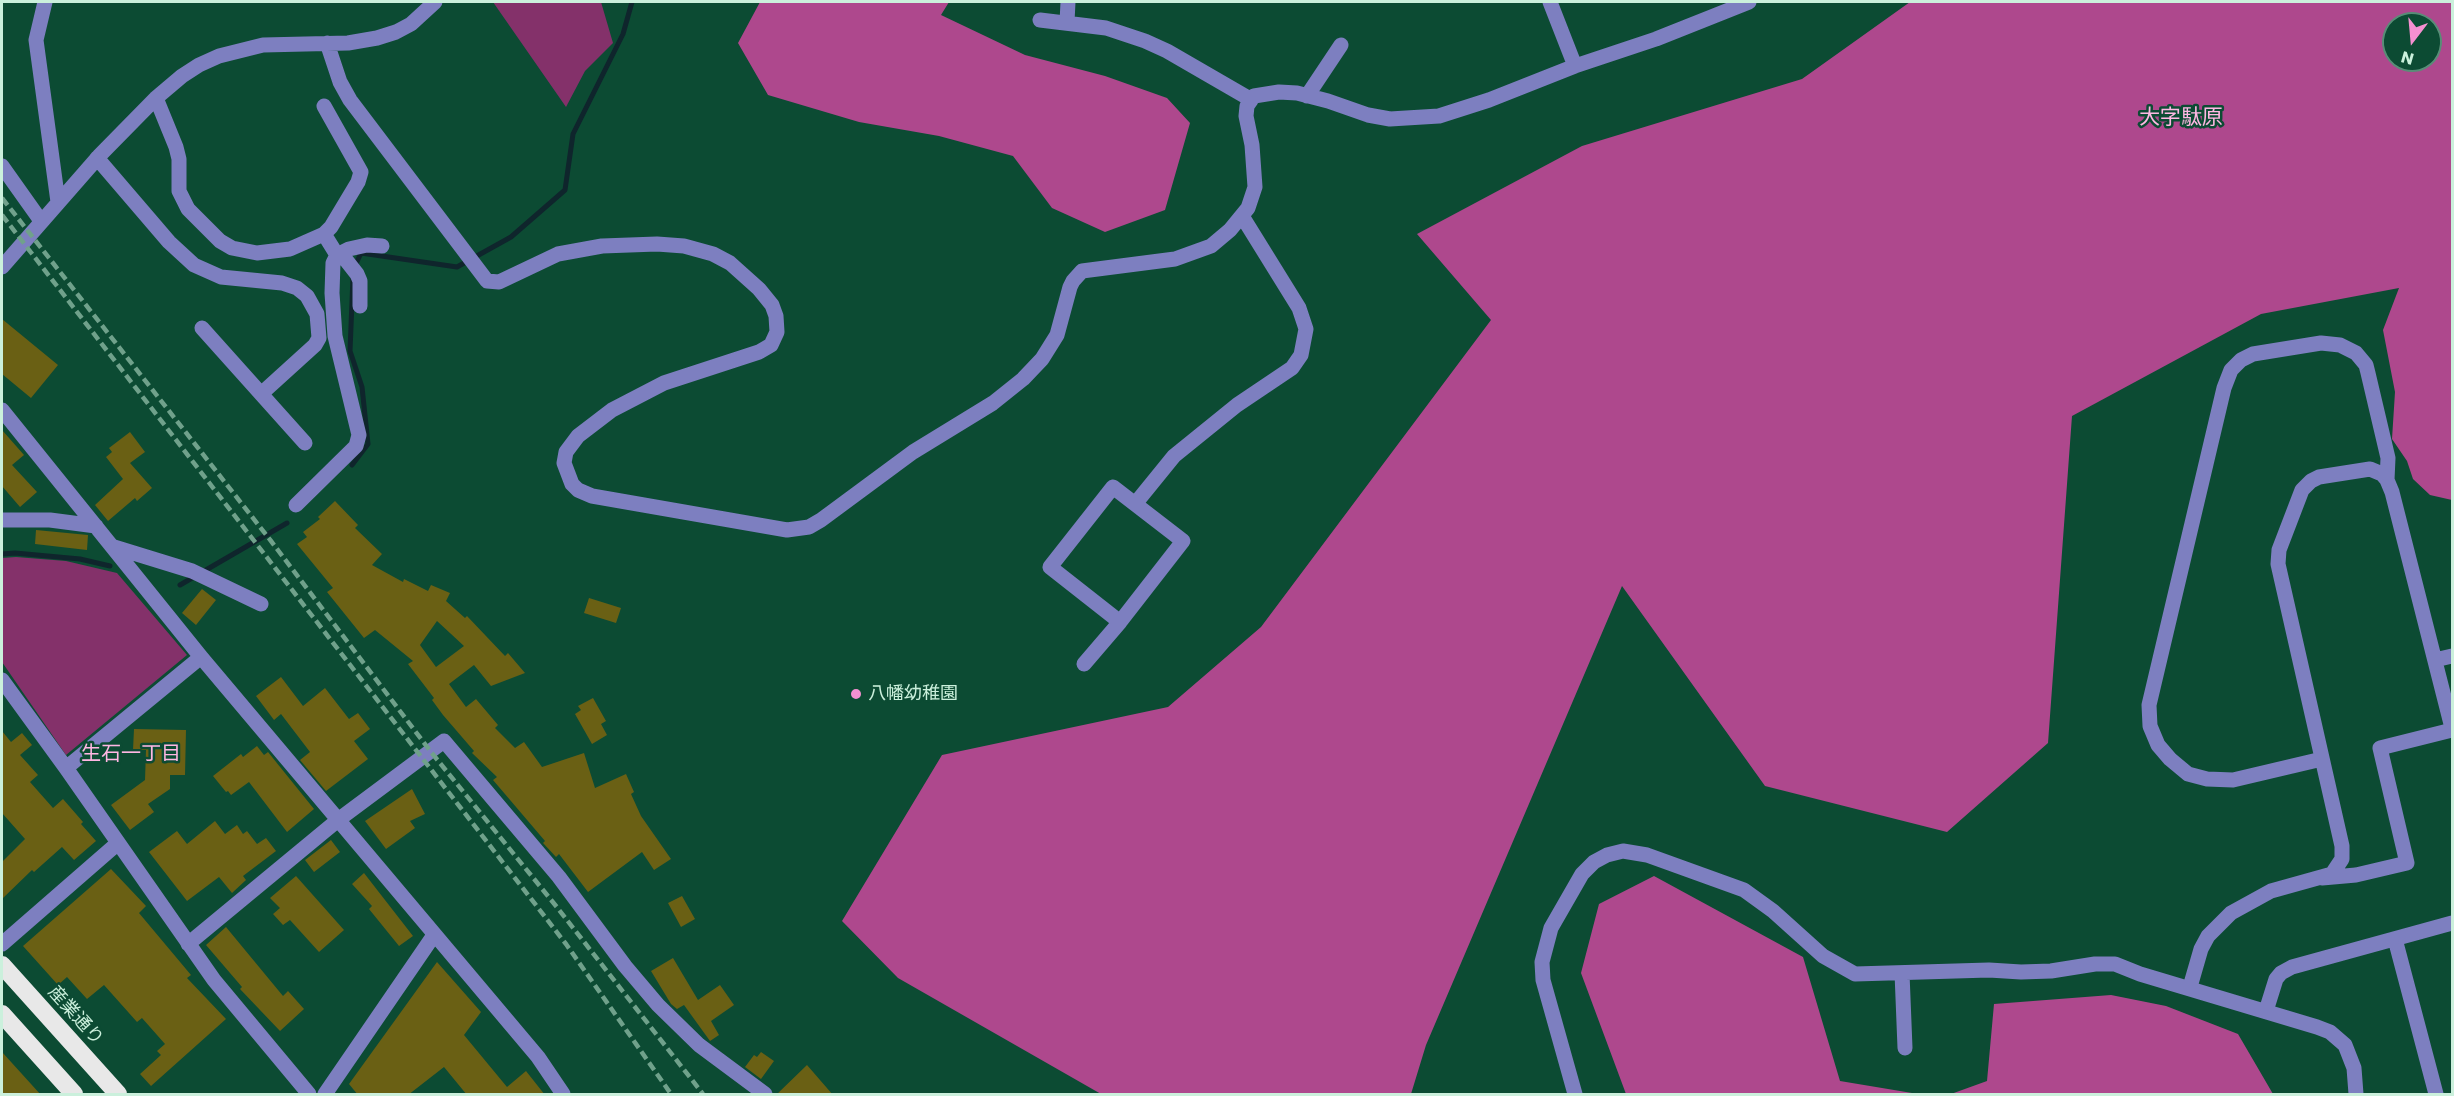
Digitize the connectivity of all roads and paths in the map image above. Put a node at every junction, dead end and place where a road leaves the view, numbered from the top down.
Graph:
1 (45, 2) edge
2 (435, 2) edge
3 (1068, 2) edge
4 (1551, 2) edge
5 (1749, 2) edge
6 (1040, 20) dead end
7 (1067, 22) junction
8 (327, 43) junction
9 (1341, 45) dead end
10 (1575, 66) junction
11 (1307, 96) junction
12 (156, 98) junction
13 (1250, 99) junction
14 (324, 106) dead end
15 (97, 158) junction
16 (2, 166) edge
17 (58, 202) junction
18 (1242, 216) junction
19 (41, 221) junction
20 (324, 234) junction
21 (382, 246) dead end
22 (342, 257) junction
23 (2, 267) edge
24 (360, 306) dead end
25 (202, 328) dead end
26 (261, 394) junction
27 (2, 410) edge
28 (305, 443) dead end
29 (2387, 480) junction
30 (1135, 504) junction
31 (296, 505) dead end
32 (2, 520) edge
33 (96, 526) junction
34 (114, 547) junction
35 (261, 603) dead end
36 (1120, 622) junction
37 (2452, 656) edge
38 (201, 657) junction
39 (2435, 660) junction
40 (1084, 664) dead end
41 (2, 680) edge
42 (2452, 729) edge
43 (2322, 759) junction
44 (66, 768) junction
45 (338, 820) junction
46 (118, 843) junction
47 (2320, 878) junction
48 (2452, 923) edge
49 (434, 935) junction
50 (2395, 939) junction
51 (2, 944) edge
52 (188, 944) junction
53 (2, 965) edge
54 (1902, 974) junction
55 (2190, 987) junction
56 (2266, 1011) junction
57 (2, 1014) edge
58 (1905, 1048) dead end
59 (74, 1095) edge
60 (118, 1095) edge
61 (309, 1095) edge
62 (325, 1095) edge
63 (563, 1095) edge
64 (765, 1095) edge
65 (1575, 1095) edge
66 (2356, 1095) edge
67 (2436, 1095) edge

1 - 17 street
2 - 8 street
3 - 7 street
4 - 10 street
5 - 10 street
6 - 7 street
7 - 13 street
8 - 12 street
8 - 18 street
9 - 11 street
10 - 11 street
11 - 13 street
12 - 15 street
12 - 20 street
13 - 18 street
14 - 20 street
15 - 17 street
15 - 26 street
16 - 19 street
17 - 19 street
18 - 30 street
19 - 23 street
20 - 22 street
21 - 22 street
22 - 24 street
22 - 31 street
25 - 26 street
26 - 28 street
27 - 33 street
29 - 39 street
29 - 43 street
29 - 43 street
30 - 36 street
30 - 36 street
32 - 33 street
33 - 34 street
34 - 35 street
34 - 38 street
36 - 40 street
37 - 39 street
38 - 44 street
38 - 45 street
39 - 42 street
41 - 44 street
42 - 47 street
43 - 47 street
44 - 46 street
45 - 49 street
45 - 52 street
45 - 64 street
46 - 51 street
46 - 52 street
47 - 55 street
48 - 50 street
49 - 62 street
49 - 63 street
50 - 56 street
50 - 67 street
52 - 61 street
53 - 60 highway, 産業通り
54 - 55 street
54 - 58 street
54 - 65 street
55 - 56 street
56 - 66 street
57 - 59 highway

